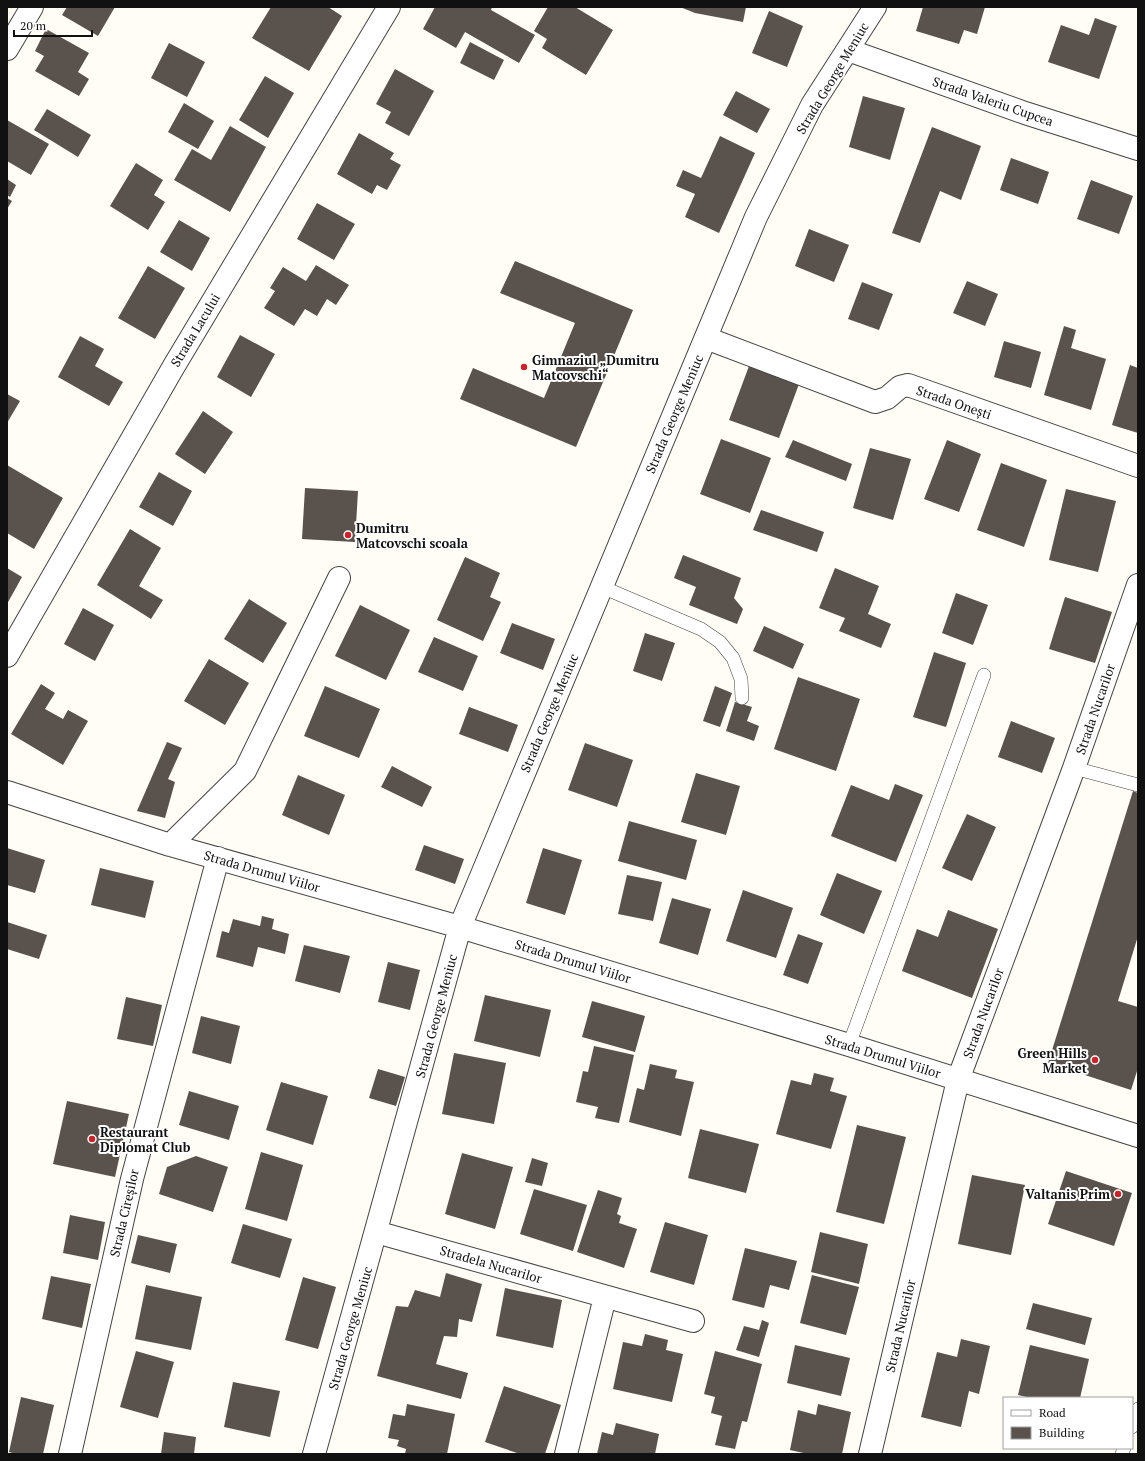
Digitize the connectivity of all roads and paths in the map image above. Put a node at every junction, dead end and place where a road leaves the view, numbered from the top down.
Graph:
1 (32, 7) edge
2 (389, 7) edge
3 (875, 7) edge
4 (7, 49) edge
5 (848, 50) junction
6 (1138, 149) edge
7 (706, 338) junction
8 (1138, 466) edge
9 (338, 578) dead end
10 (1138, 585) edge
11 (602, 587) junction
12 (7, 656) edge
13 (984, 675) dead end
14 (742, 698) dead end
15 (1074, 768) junction
16 (1138, 784) edge
17 (7, 792) edge
18 (170, 845) junction
19 (218, 858) junction
20 (460, 927) junction
21 (849, 1045) junction
22 (958, 1080) junction
23 (1138, 1136) edge
24 (376, 1232) junction
25 (605, 1297) junction
26 (693, 1321) dead end
27 (1138, 1409) edge
28 (1133, 1423) edge
29 (70, 1454) edge
30 (314, 1454) edge
31 (566, 1454) edge
32 (870, 1454) edge

1 - 4 street
2 - 12 street, Strada Lacului
3 - 5 street, Strada George Meniuc
5 - 6 street, Strada Valeriu Cupcea
5 - 7 street, Strada George Meniuc
7 - 8 street, Strada Onești
7 - 11 street, Strada George Meniuc
9 - 18 street
10 - 15 street, Strada Nucarilor
11 - 14 lane
11 - 20 street, Strada George Meniuc
13 - 21 lane
15 - 16 lane
15 - 22 street, Strada Nucarilor
17 - 18 street, Strada Drumul Viilor
18 - 19 street, Strada Drumul Viilor
19 - 20 street, Strada Drumul Viilor
19 - 29 street, Strada Cireșilor
20 - 21 street, Strada Drumul Viilor
20 - 24 street, Strada George Meniuc
21 - 22 street, Strada Drumul Viilor
22 - 23 street, Strada Drumul Viilor
22 - 32 street, Strada Nucarilor
24 - 25 street, Stradela Nucarilor
24 - 30 street, Strada George Meniuc
25 - 26 street, Stradela Nucarilor
25 - 31 street
27 - 28 lane

